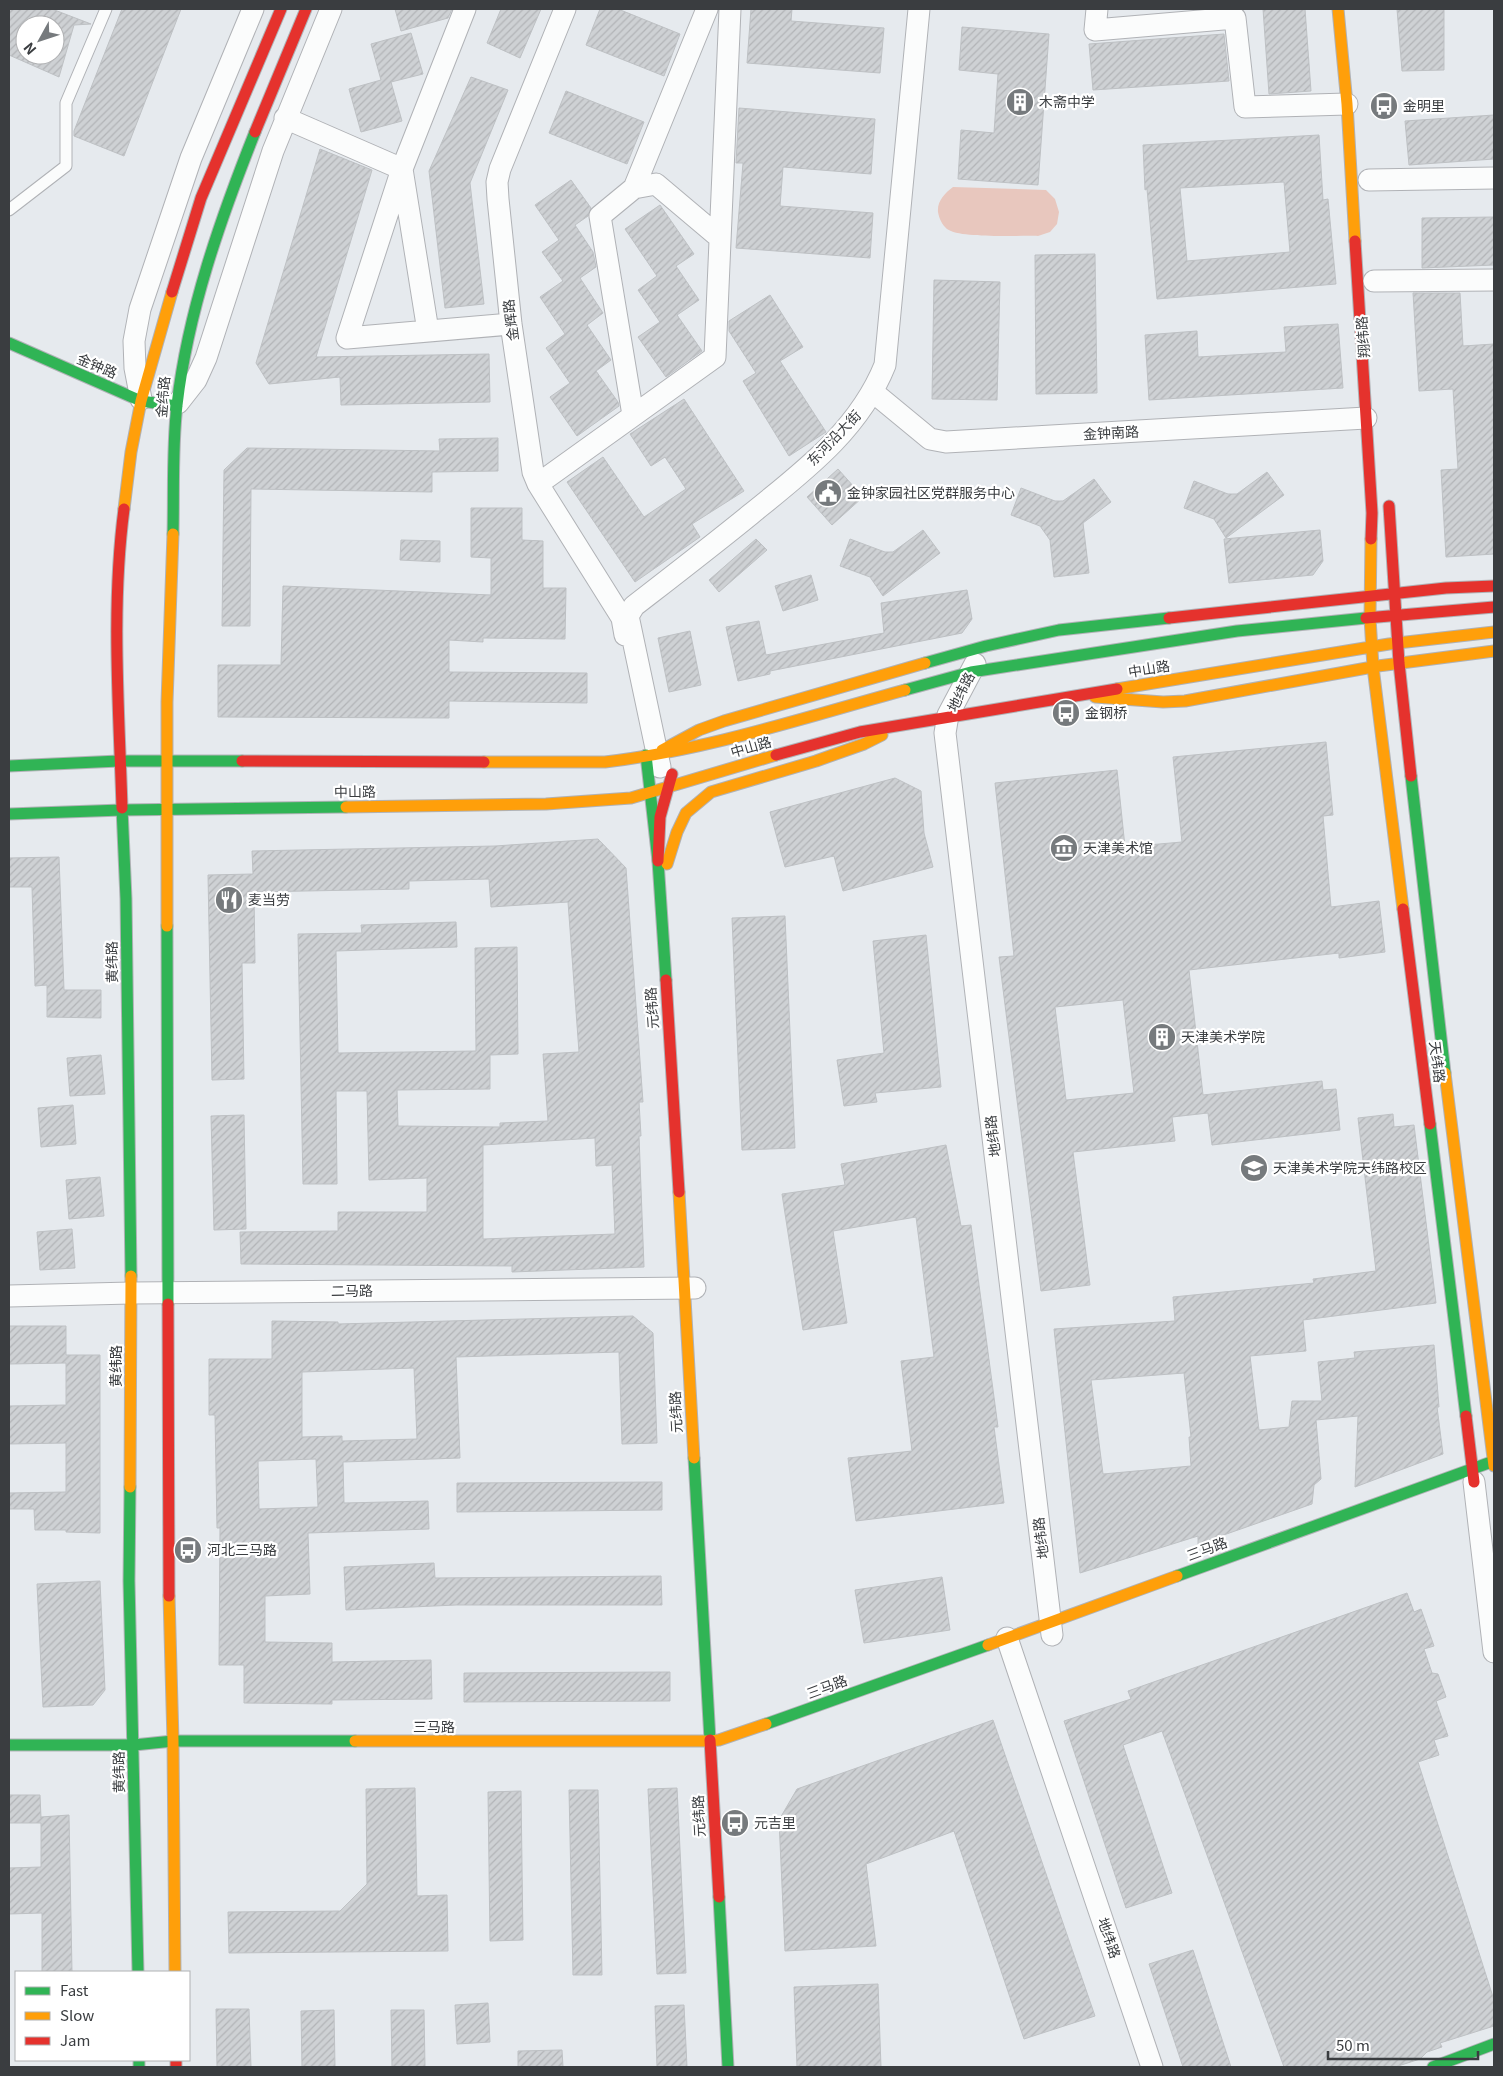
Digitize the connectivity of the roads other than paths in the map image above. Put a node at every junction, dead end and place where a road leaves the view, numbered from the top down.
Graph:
1 (106, 9) edge
2 (253, 9) edge
3 (281, 9) edge
4 (306, 9) edge
5 (331, 9) edge
6 (464, 9) edge
7 (566, 9) edge
8 (707, 9) edge
9 (730, 9) edge
10 (919, 9) edge
11 (1097, 9) edge
12 (1338, 9) edge
13 (1346, 104) junction
14 (285, 118) junction
15 (402, 169) junction
16 (1494, 178) edge
17 (1369, 180) dead end
18 (634, 188) junction
19 (9, 210) edge
20 (720, 238) junction
21 (1494, 280) edge
22 (1374, 282) dead end
23 (511, 324) junction
24 (428, 331) junction
25 (9, 343) edge
26 (873, 392) junction
27 (141, 401) junction
28 (177, 406) junction
29 (633, 416) junction
30 (1366, 418) junction
31 (538, 484) junction
32 (1388, 491) dead end
33 (1392, 550) junction
34 (1372, 556) junction
35 (1403, 568) dead end
36 (1414, 578) dead end
37 (1494, 586) edge
38 (1446, 588) junction
39 (1394, 596) junction
40 (1348, 598) junction
41 (1370, 606) junction
42 (1494, 607) edge
43 (1396, 615) junction
44 (622, 618) joint
45 (1316, 622) junction
46 (1494, 632) edge
47 (986, 646) junction
48 (1371, 649) junction
49 (1494, 651) edge
50 (1399, 653) junction
51 (1373, 667) junction
52 (970, 672) junction
53 (1081, 696) junction
54 (948, 715) junction
55 (908, 722) junction
56 (702, 744) junction
57 (651, 754) junction
58 (119, 760) junction
59 (167, 761) junction
60 (9, 766) edge
61 (660, 791) junction
62 (167, 809) junction
63 (122, 810) junction
64 (9, 814) edge
65 (663, 863) junction
66 (689, 1288) junction
67 (131, 1293) junction
68 (168, 1293) junction
69 (9, 1296) edge
70 (1494, 1461) edge
71 (1494, 1466) edge
72 (1494, 1475) edge
73 (1471, 1478) junction
74 (1052, 1632) junction
75 (1010, 1647) junction
76 (1494, 1652) edge
77 (946, 1672) dead end
78 (173, 1740) junction
79 (712, 1743) junction
80 (9, 1745) edge
81 (134, 1745) junction
82 (465, 1753) dead end
83 (177, 1755) junction
84 (138, 1971) edge
85 (175, 1971) edge
86 (1494, 2044) edge
87 (728, 2067) edge
88 (738, 2067) edge
89 (1152, 2067) edge
90 (1433, 2067) edge

1 - 19 lane
2 - 27 street
3 - 27 main road, 金纬路
4 - 28 main road, 金纬路
5 - 14 street
6 - 15 street
7 - 23 street, 金辉路
8 - 18 street
9 - 20 street
10 - 26 street, 东河沿大街
11 - 13 street
12 - 13 main road, 翔纬路
13 - 30 main road, 翔纬路
14 - 15 street
14 - 28 street
15 - 24 street
15 - 24 street
16 - 17 street
18 - 20 street
18 - 29 street
20 - 29 street
21 - 22 street
23 - 24 street
23 - 31 street, 金辉路
25 - 27 main road, 金钟路
26 - 30 street, 金钟南路
26 - 57 street, 东河沿大街
27 - 28 main road, 金钟路
27 - 58 main road, 金纬路
28 - 59 main road, 金纬路
29 - 31 street
30 - 34 main road, 翔纬路
31 - 44 street, 金辉路
32 - 33 main road
33 - 35 main road
33 - 39 main road
34 - 40 main road
34 - 41 main road, 翔纬路
36 - 38 main road
37 - 38 main road
38 - 39 main road
39 - 41 main road
39 - 43 main road
40 - 41 main road
40 - 45 main road
40 - 47 main road
41 - 43 main road, 中山路
41 - 45 main road, 中山路
41 - 48 main road, 翔纬路
42 - 43 main road, 中山路
43 - 50 main road
44 - 57 street, 东河沿大街
45 - 52 main road, 中山路
46 - 50 main road
47 - 52 street, 地纬路
47 - 57 main road
48 - 50 main road
48 - 51 main road, 天纬路
48 - 53 main road, 中山路
49 - 50 main road
50 - 51 main road
50 - 70 main road, 天纬路
51 - 53 main road
51 - 73 main road, 天纬路
52 - 54 street, 地纬路
52 - 56 main road, 中山路
53 - 54 main road, 中山路
54 - 55 main road, 中山路
54 - 74 street, 地纬路
55 - 61 main road, 中山路
55 - 65 main road
56 - 57 main road, 中山路
56 - 61 main road
57 - 59 main road, 中山路
57 - 61 street, 东河沿大街
58 - 59 main road, 中山路
58 - 60 main road, 中山路
58 - 63 main road, 黄纬路
59 - 62 main road, 金纬路
61 - 62 main road, 中山路
61 - 65 main road, 元纬路
62 - 63 main road, 中山路
62 - 68 main road
63 - 64 main road, 中山路
63 - 67 main road, 黄纬路
65 - 66 main road, 元纬路
66 - 68 street, 二马路
66 - 79 main road, 元纬路
66 - 79 main road, 元纬路
67 - 68 street, 二马路
67 - 69 street, 二马路
67 - 81 main road, 黄纬路
68 - 78 main road
70 - 71 main road, 天纬路
70 - 73 main road, 三马路
72 - 73 main road, 三马路
73 - 74 main road, 三马路
73 - 76 street
74 - 75 main road, 三马路
75 - 79 main road, 三马路
75 - 89 street, 地纬路
77 - 79 main road, 三马路
78 - 79 main road, 三马路
78 - 81 main road, 三马路
78 - 83 main road
79 - 82 main road, 三马路
79 - 87 main road, 元纬路
79 - 88 main road, 元纬路
80 - 81 main road, 三马路
81 - 83 main road, 三马路
81 - 84 main road, 黄纬路
83 - 85 main road
86 - 90 main road

